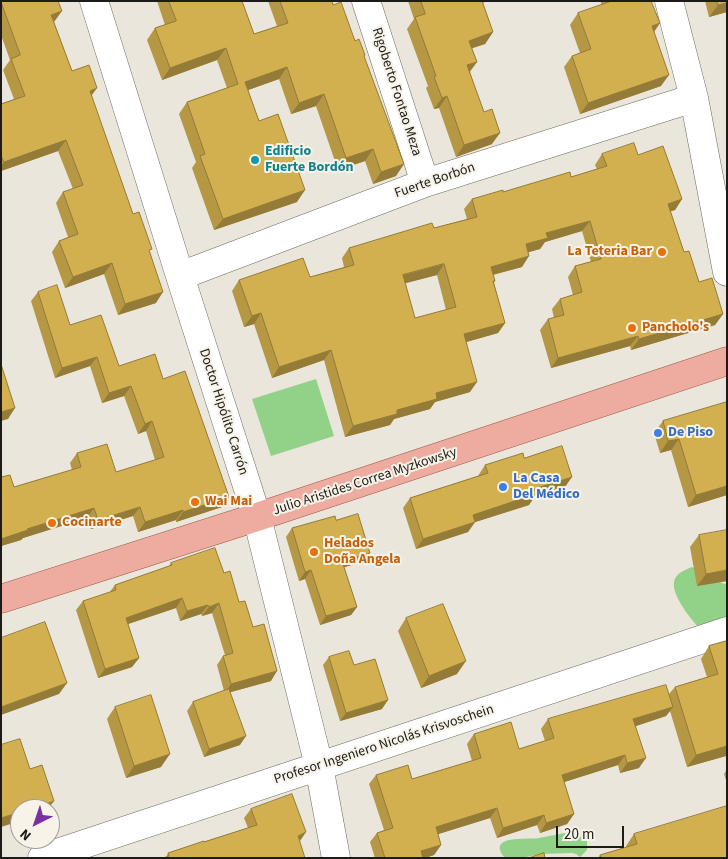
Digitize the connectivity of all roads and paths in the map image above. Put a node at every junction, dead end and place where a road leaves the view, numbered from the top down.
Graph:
1 (94, 1) edge
2 (366, 1) edge
3 (669, 1) edge
4 (694, 98) junction
5 (426, 183) junction
6 (727, 272) edge
7 (180, 276) junction
8 (727, 360) edge
9 (257, 517) junction
10 (1, 599) edge
11 (727, 631) edge
12 (319, 766) junction
13 (42, 858) edge
14 (336, 858) edge

1 - 7 street, Doctor Hipólito Carrón
2 - 5 street, Rigoberto Fontao Meza
3 - 4 street
4 - 5 street, Fuerte Borbón
4 - 6 street
5 - 7 street, Fuerte Borbón
7 - 9 street, Doctor Hipólito Carrón
8 - 9 main road, Julio Aristides Correa Myzkowsky
9 - 10 main road, Julio Aristides Correa Myzkowsky
9 - 12 street, Doctor Hipólito Carrón
11 - 12 street, Profesor Ingeniero Nicolás Krisvoschein
12 - 13 street, Profesor Ingeniero Nicolás Krisvoschein
12 - 14 street, Doctor Hipólito Carrón

